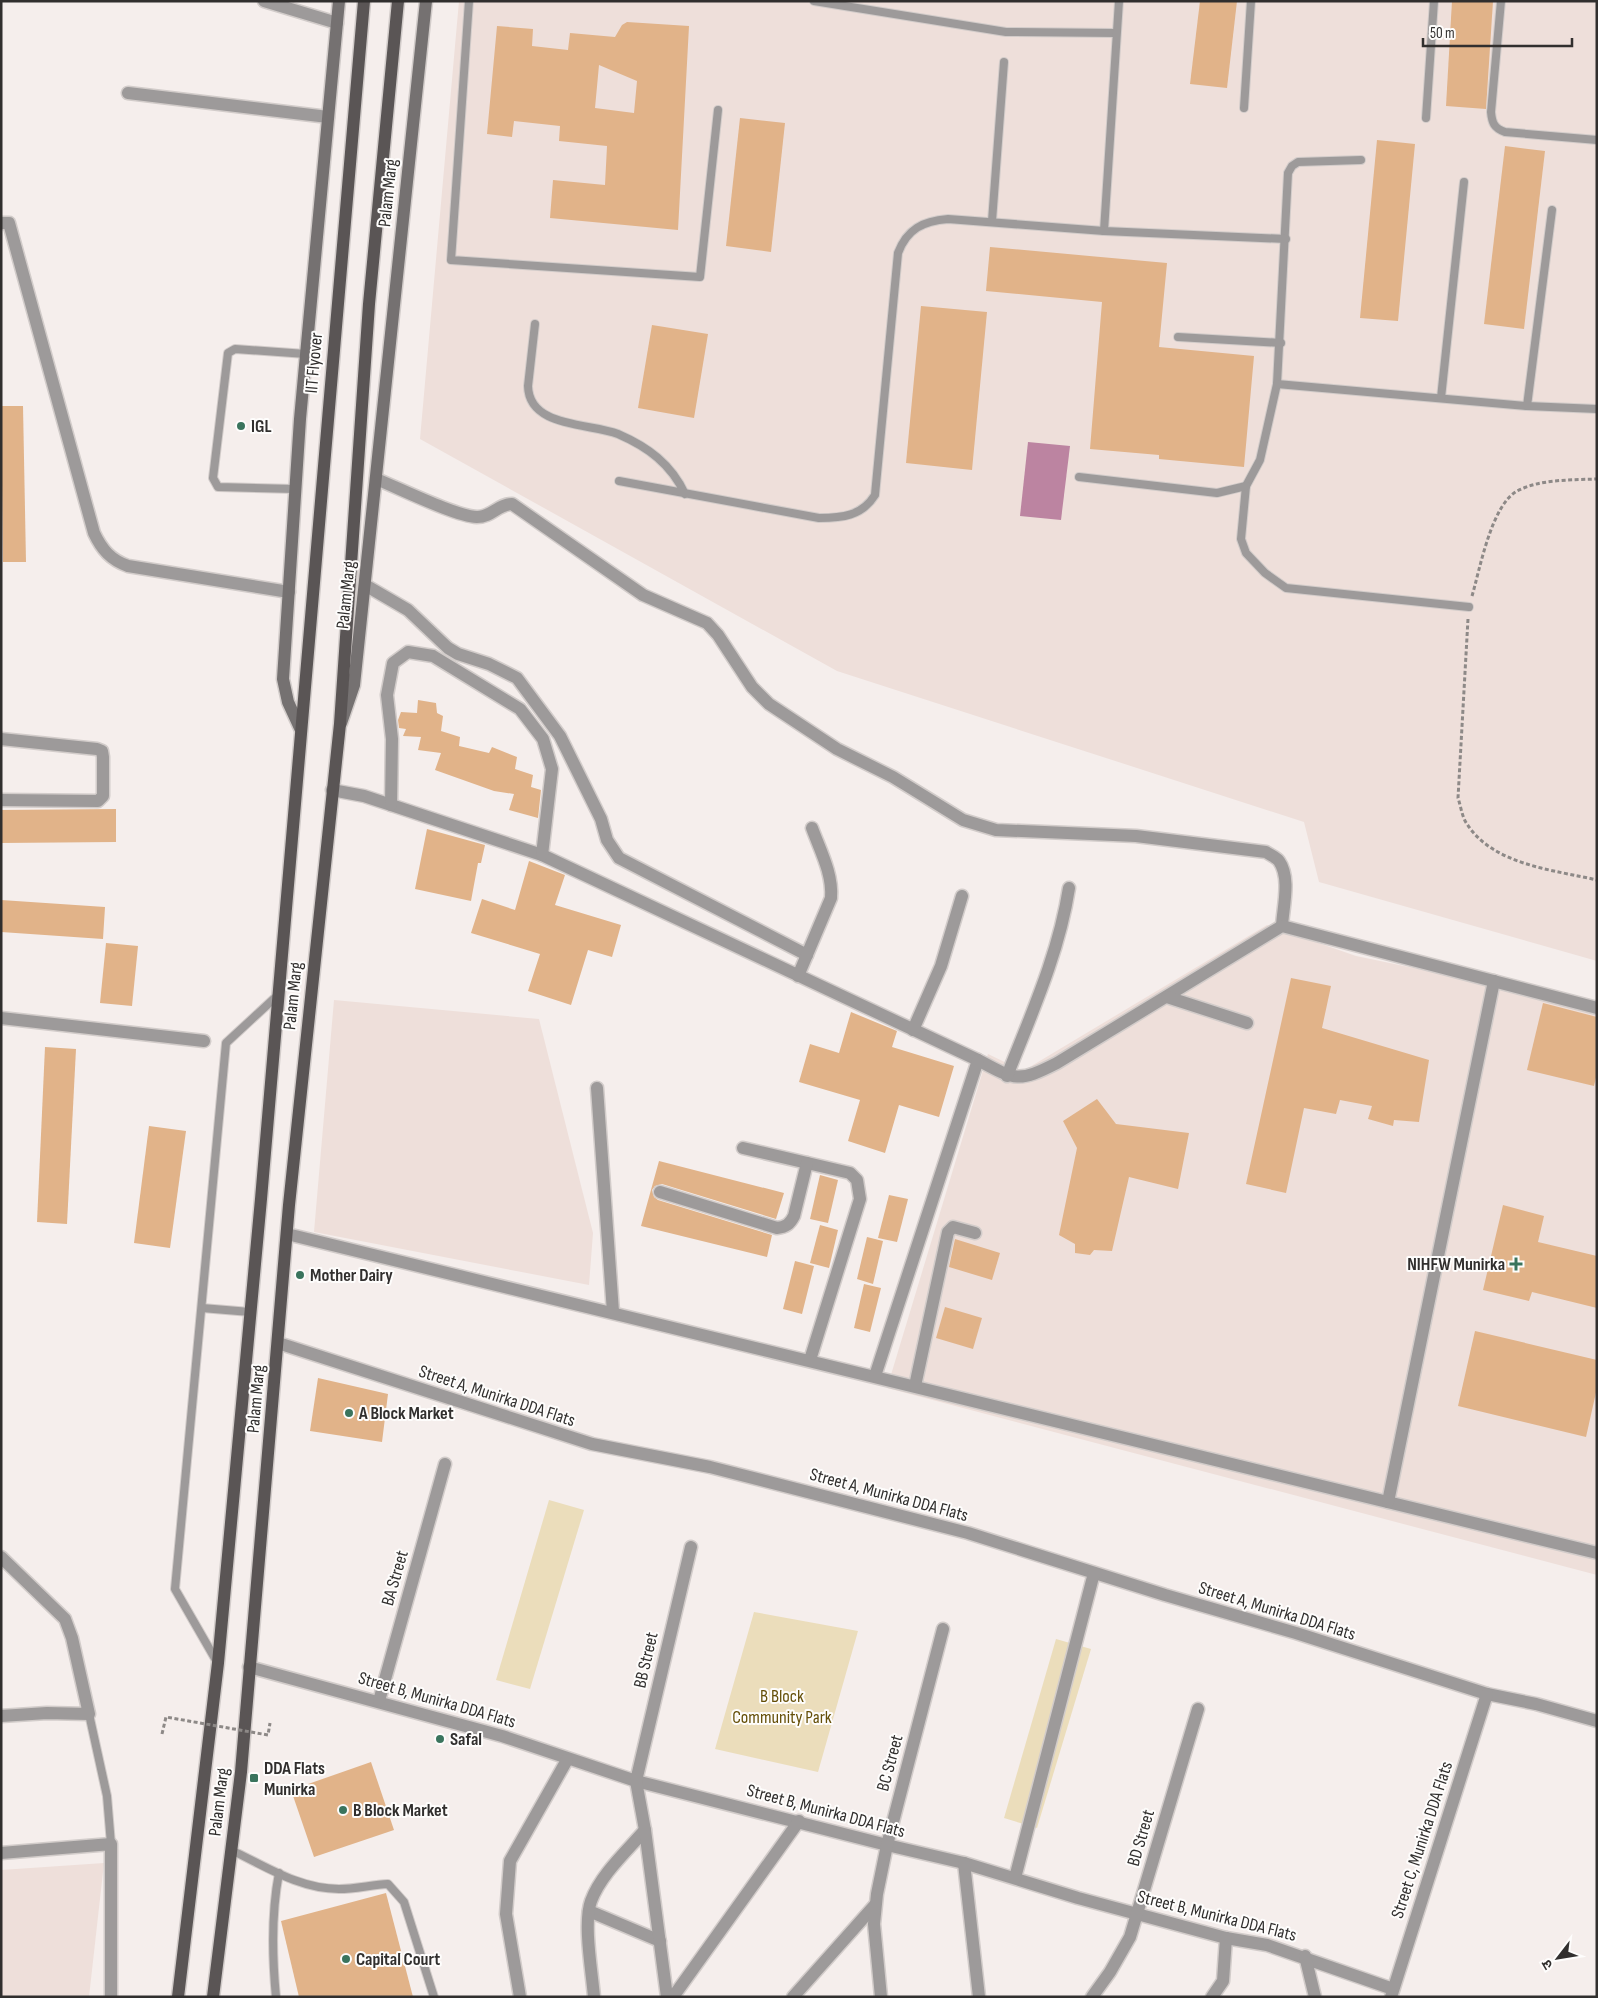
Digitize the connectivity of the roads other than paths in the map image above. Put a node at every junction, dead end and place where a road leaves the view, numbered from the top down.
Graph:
1 (264, 1) edge
2 (339, 1) edge
3 (364, 1) edge
4 (398, 1) edge
5 (426, 1) edge
6 (469, 1) edge
7 (814, 1) edge
8 (1119, 1) edge
9 (1251, 1) edge
10 (1434, 1) edge
11 (1502, 1) edge
12 (337, 23) junction
13 (1116, 33) junction
14 (1004, 62) dead end
15 (128, 93) dead end
16 (1244, 108) dead end
17 (718, 110) dead end
18 (328, 117) junction
19 (1426, 118) dead end
20 (1597, 140) edge
21 (1361, 160) dead end
22 (1464, 182) dead end
23 (1552, 210) dead end
24 (992, 222) junction
25 (1, 223) edge
26 (1104, 231) junction
27 (1286, 239) junction
28 (535, 324) dead end
29 (1178, 337) dead end
30 (1281, 343) junction
31 (306, 354) junction
32 (1277, 384) junction
33 (1441, 398) junction
34 (1528, 406) junction
35 (1597, 410) edge
36 (1079, 477) dead end
37 (376, 479) junction
38 (619, 481) dead end
39 (1246, 486) junction
40 (296, 489) junction
41 (685, 494) junction
42 (366, 585) junction
43 (289, 592) junction
44 (1468, 607) road end
45 (340, 724) junction
46 (300, 728) junction
47 (1, 739) edge
48 (332, 790) junction
49 (1, 800) edge
50 (391, 805) junction
51 (812, 828) dead end
52 (542, 855) junction
53 (1069, 888) dead end
54 (962, 896) dead end
55 (1282, 926) junction
56 (807, 955) junction
57 (798, 976) junction
58 (1494, 982) junction
59 (278, 995) junction
60 (1167, 996) junction
61 (1597, 1008) edge
62 (1, 1018) edge
63 (1247, 1023) dead end
64 (913, 1030) junction
65 (204, 1041) dead end
66 (978, 1060) junction
67 (1007, 1076) junction
68 (597, 1088) dead end
69 (743, 1148) dead end
70 (807, 1163) junction
71 (660, 1192) dead end
72 (975, 1233) dead end
73 (287, 1234) junction
74 (202, 1308) junction
75 (250, 1312) junction
76 (613, 1312) junction
77 (278, 1343) junction
78 (810, 1360) junction
79 (875, 1376) junction
80 (915, 1386) junction
81 (445, 1464) dead end
82 (1388, 1502) junction
83 (691, 1547) dead end
84 (1597, 1553) edge
85 (1, 1557) edge
86 (1094, 1574) junction
87 (943, 1629) dead end
88 (218, 1663) junction
89 (249, 1667) junction
90 (1487, 1694) junction
91 (379, 1701) junction
92 (1198, 1709) dead end
93 (89, 1714) junction
94 (1, 1716) edge
95 (1597, 1721) edge
96 (568, 1760) junction
97 (636, 1781) junction
98 (799, 1821) junction
99 (645, 1830) junction
100 (111, 1844) junction
101 (887, 1845) junction
102 (231, 1850) junction
103 (1, 1853) edge
104 (964, 1863) junction
105 (279, 1874) junction
106 (1015, 1878) junction
107 (875, 1905) junction
108 (589, 1911) junction
109 (1137, 1914) junction
110 (1226, 1938) junction
111 (660, 1941) junction
112 (1305, 1956) junction
113 (1223, 1981) junction
114 (1392, 1993) edge
115 (111, 1997) edge
116 (178, 1997) edge
117 (213, 1997) edge
118 (276, 1997) edge
119 (434, 1997) edge
120 (520, 1997) edge
121 (594, 1997) edge
122 (667, 1997) edge
123 (673, 1997) edge
124 (793, 1997) edge
125 (881, 1997) edge
126 (980, 1997) edge
127 (1092, 1997) edge
128 (1212, 1997) edge
129 (1225, 1997) edge
130 (1315, 1997) edge

1 - 12 street
2 - 12 main road, Palam Marg
3 - 46 main road, IIT Flyover
4 - 45 main road
5 - 37 main road, Palam Marg
6 - 17 lane
7 - 13 lane
8 - 13 lane
9 - 16 lane
10 - 19 lane
11 - 20 lane
12 - 18 main road, Palam Marg
13 - 26 lane
14 - 24 lane
15 - 18 street
18 - 31 main road, Palam Marg
21 - 27 lane
22 - 33 lane
23 - 34 lane
24 - 26 lane
24 - 41 lane
25 - 43 street
26 - 27 lane
27 - 30 lane
28 - 41 lane
29 - 30 lane
30 - 32 lane
31 - 40 main road, Palam Marg
31 - 40 lane
32 - 33 lane
32 - 39 lane
33 - 34 lane
34 - 35 lane
36 - 39 lane
37 - 42 main road, Palam Marg
37 - 55 street
38 - 41 lane
39 - 44 lane
40 - 43 main road, Palam Marg
42 - 45 main road, Palam Marg
42 - 56 street
43 - 46 main road, Palam Marg
45 - 48 main road, Palam Marg
46 - 59 main road, Palam Marg
47 - 49 street
48 - 50 street
48 - 73 main road, Palam Marg
50 - 52 street
50 - 52 street
51 - 56 street
52 - 57 street
53 - 67 street
54 - 64 street
55 - 58 street
55 - 60 street
56 - 57 street
57 - 64 street
58 - 61 street
58 - 82 street
59 - 74 lane
59 - 75 main road, Palam Marg
60 - 63 street
60 - 67 street
62 - 65 street
64 - 66 street
66 - 67 street
66 - 79 street
68 - 76 street
69 - 70 street
70 - 71 street
70 - 78 street
72 - 80 street
73 - 76 street
73 - 77 main road, Palam Marg
74 - 75 lane
74 - 88 lane
75 - 88 main road, Palam Marg
76 - 78 street
77 - 86 street, Street A, Munirka DDA Flats
77 - 89 main road, Palam Marg
78 - 79 street
79 - 80 street
80 - 82 street
81 - 91 street, BA Street
82 - 84 street
83 - 97 street, BB Street
85 - 93 street
86 - 90 street, Street A, Munirka DDA Flats
86 - 106 street
87 - 101 street, BC Street
88 - 116 main road, Palam Marg
89 - 91 street, Street B, Munirka DDA Flats
89 - 102 main road, Palam Marg
90 - 95 street, Street A, Munirka DDA Flats
90 - 114 street, Street C, Munirka DDA Flats
91 - 96 street, Street B, Munirka DDA Flats
92 - 109 street, BD Street
93 - 94 street
93 - 100 lane
96 - 97 street, Street B, Munirka DDA Flats
96 - 120 street
97 - 98 street, Street B, Munirka DDA Flats
97 - 99 street
98 - 101 street, Street B, Munirka DDA Flats
98 - 123 street
99 - 108 street
99 - 111 street
100 - 103 street
100 - 115 street
101 - 104 street, Street B, Munirka DDA Flats
101 - 107 street, BC Street
102 - 105 lane
102 - 117 main road, Palam Marg
104 - 106 street, Street B, Munirka DDA Flats
104 - 126 street
105 - 118 lane
105 - 119 lane
106 - 109 street, Street B, Munirka DDA Flats
107 - 124 street
107 - 125 street, BC Street
108 - 111 street
108 - 121 street
109 - 110 street, Street B, Munirka DDA Flats
109 - 127 street, BD Street
110 - 112 street, Street B, Munirka DDA Flats
110 - 113 street
111 - 122 street
112 - 114 street, Street B, Munirka DDA Flats
112 - 130 street
113 - 128 street
113 - 129 street

